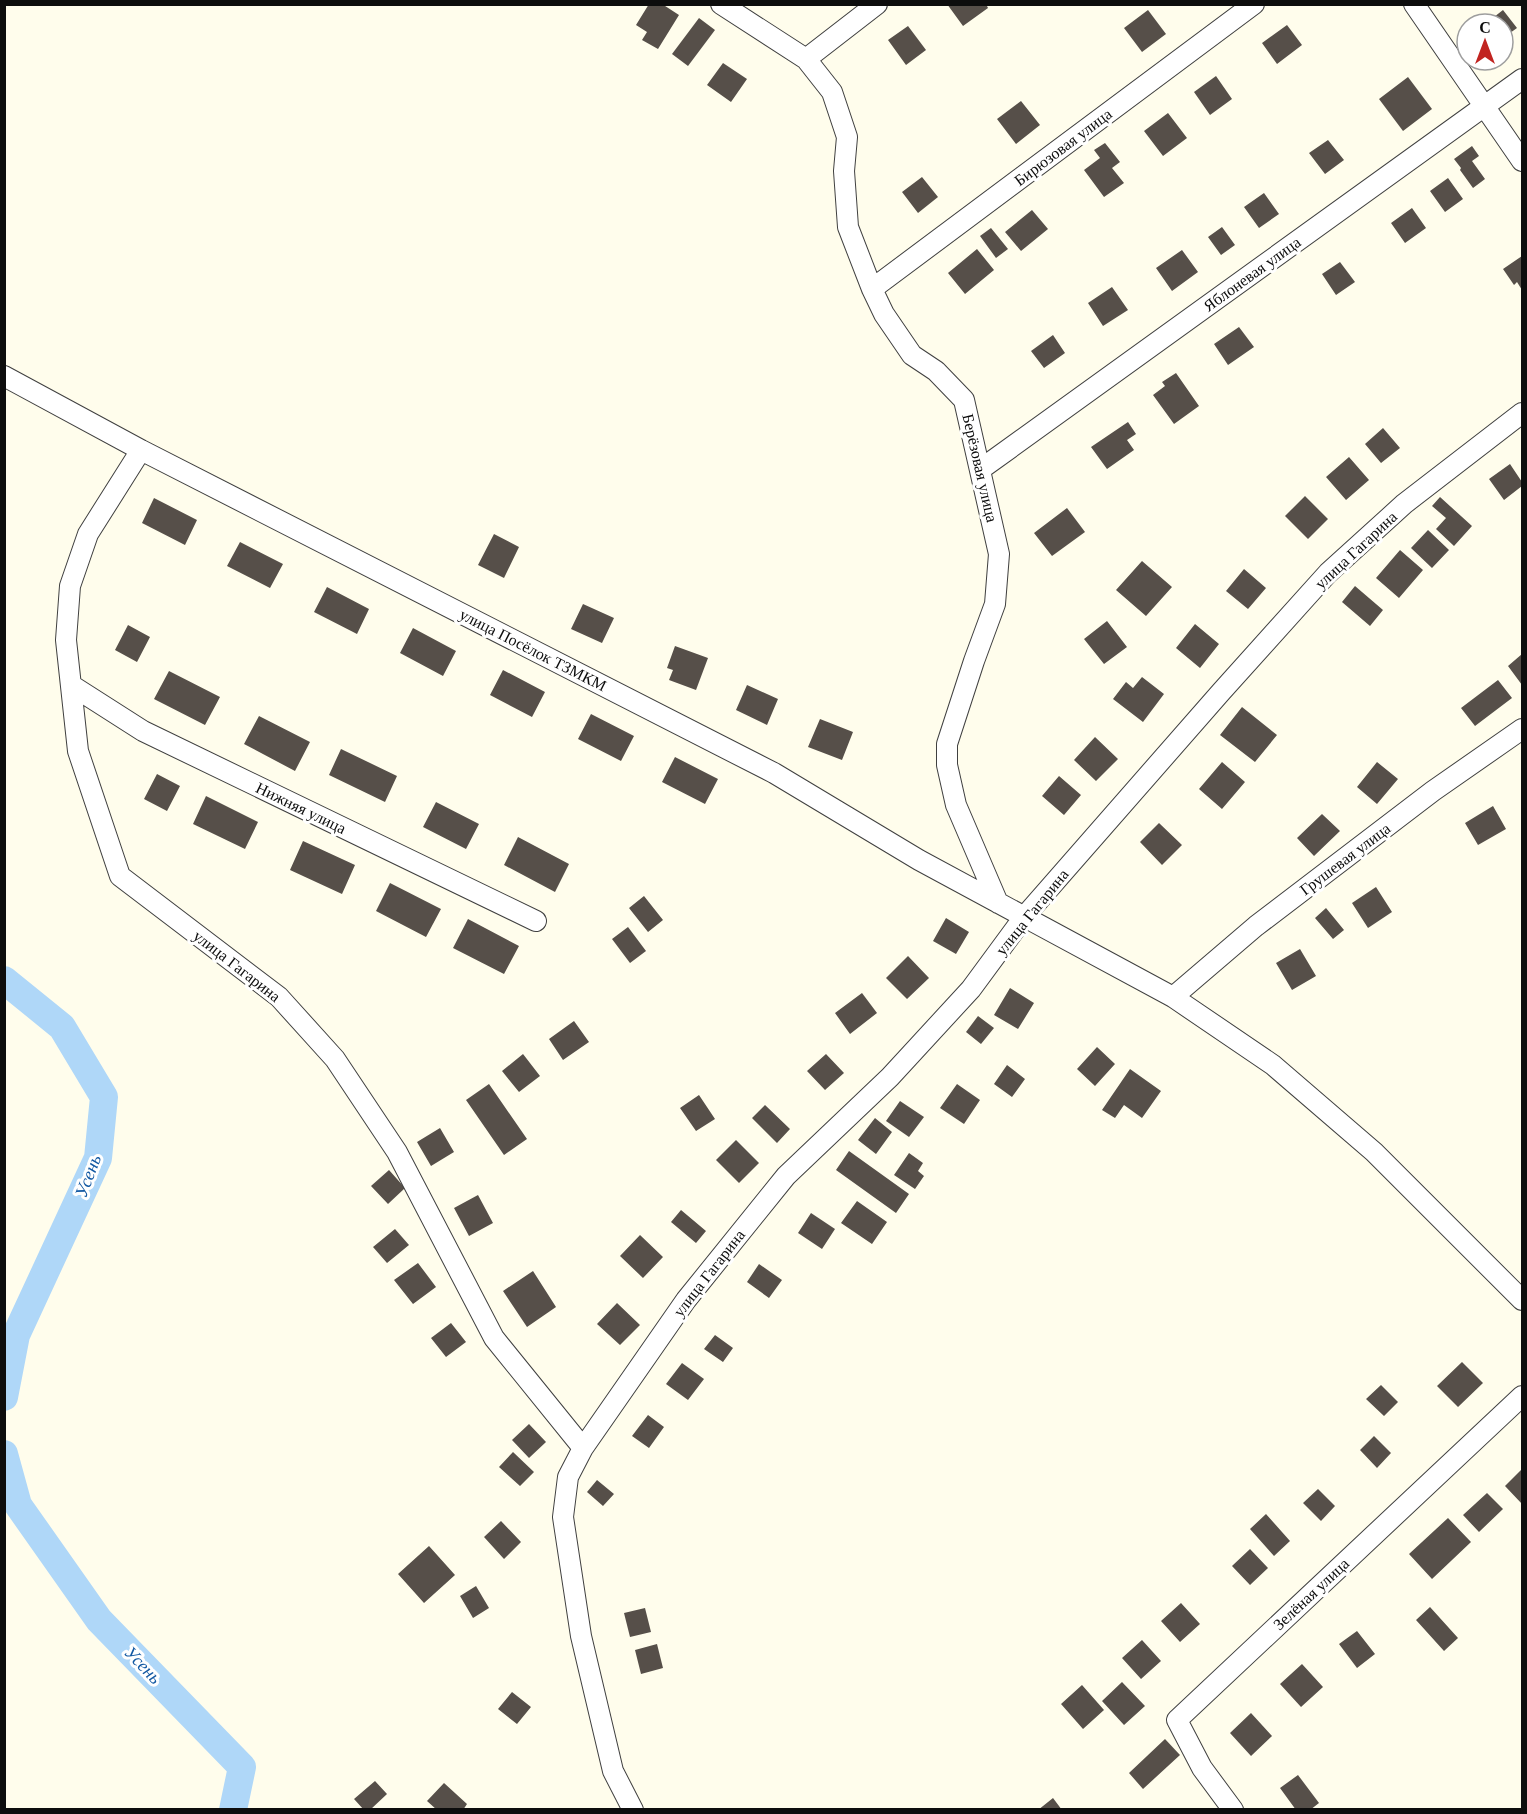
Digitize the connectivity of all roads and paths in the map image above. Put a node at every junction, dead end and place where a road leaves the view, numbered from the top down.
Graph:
1 (721, 4) edge
2 (877, 4) edge
3 (1254, 4) edge
4 (1414, 4) edge
5 (806, 59) junction
6 (1522, 79) edge
7 (1485, 106) junction
8 (1522, 161) edge
9 (872, 289) junction
10 (4, 376) edge
11 (1522, 413) edge
12 (141, 450) junction
13 (981, 469) junction
14 (71, 685) junction
15 (1522, 729) edge
16 (998, 903) junction
17 (1024, 917) junction
18 (536, 921) dead end
19 (1173, 997) junction
20 (1522, 1300) edge
21 (1522, 1396) edge
22 (583, 1448) junction
23 (633, 1809) edge
24 (1233, 1809) edge

1 - 5 street, Берёзовая улица
2 - 5 street
3 - 9 street, Бирюзовая улица
4 - 7 street
5 - 9 street, Берёзовая улица
6 - 7 street, Яблоневая улица
7 - 8 street
7 - 13 street, Яблоневая улица
9 - 13 street, Берёзовая улица
10 - 12 street, улица Посёлок ТЗМКМ
11 - 17 street, улица Гагарина
12 - 14 street, улица Гагарина
12 - 16 street, улица Посёлок ТЗМКМ
13 - 16 street, Берёзовая улица
14 - 18 street, Нижняя улица
14 - 22 street, улица Гагарина
15 - 19 street, Грушевая улица
16 - 17 street, улица Посёлок ТЗМКМ
17 - 19 street, улица Посёлок ТЗМКМ
17 - 22 street, улица Гагарина
19 - 20 street, улица Посёлок ТЗМКМ
21 - 24 street, Зелёная улица
22 - 23 street, улица Гагарина

